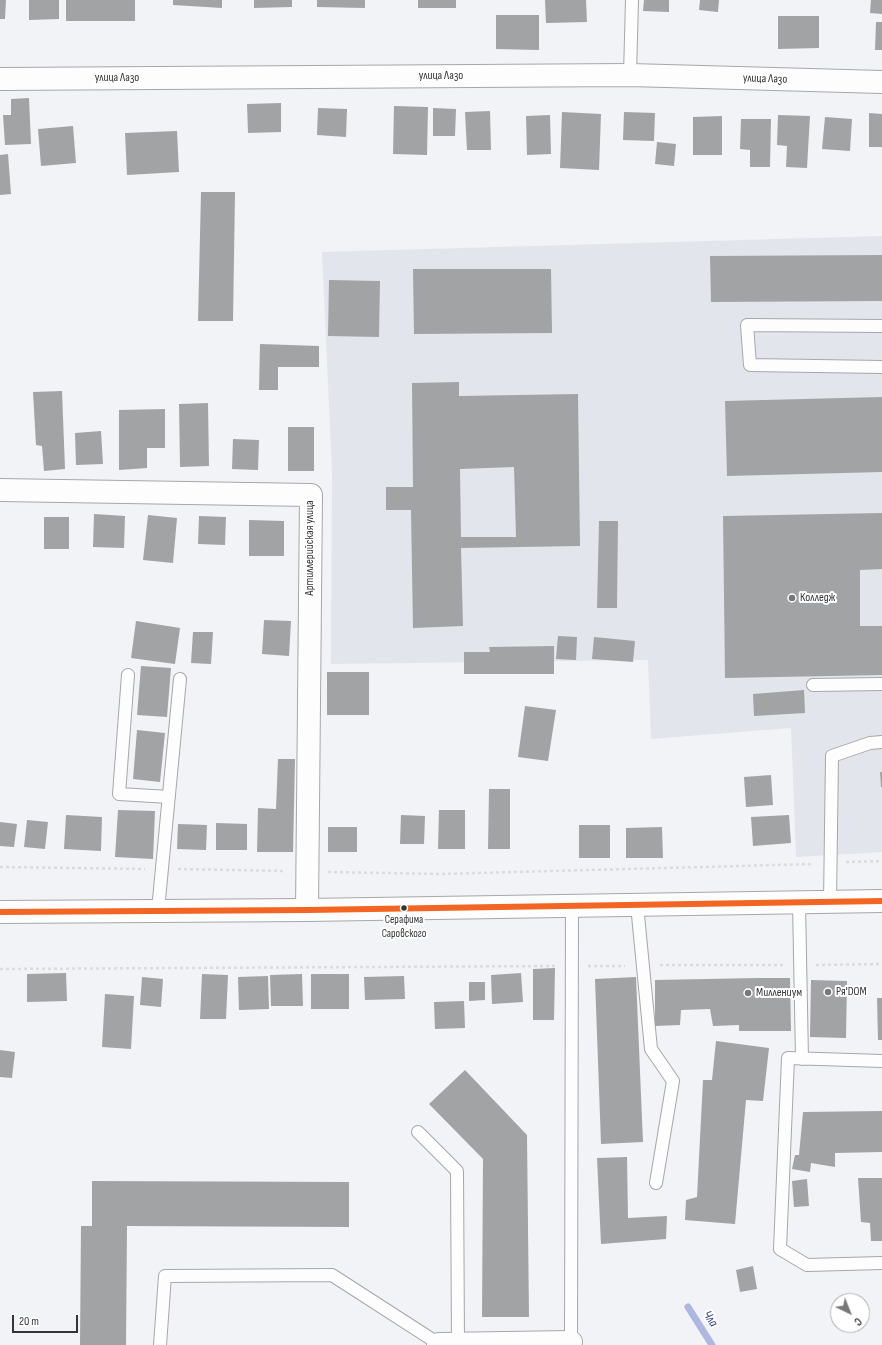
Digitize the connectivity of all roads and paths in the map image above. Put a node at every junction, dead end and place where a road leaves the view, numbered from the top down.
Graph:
1 (632, 0) edge
2 (630, 75) junction
3 (0, 79) edge
4 (882, 82) edge
5 (882, 326) edge
6 (882, 367) edge
7 (0, 490) edge
8 (128, 675) dead end
9 (180, 679) dead end
10 (882, 684) edge
11 (813, 685) dead end
12 (882, 742) edge
13 (169, 797) junction
14 (882, 861) edge
15 (831, 863) junction
16 (0, 867) edge
17 (162, 869) junction
18 (308, 871) junction
19 (882, 901) edge
20 (830, 902) junction
21 (799, 903) junction
22 (637, 905) junction
23 (572, 906) junction
24 (158, 910) junction
25 (307, 910) junction
26 (0, 912) edge
27 (882, 964) edge
28 (800, 965) junction
29 (571, 966) junction
30 (643, 966) junction
31 (0, 969) edge
32 (802, 1059) junction
33 (882, 1061) edge
34 (418, 1132) dead end
35 (656, 1183) dead end
36 (882, 1263) edge
37 (571, 1343) edge
38 (445, 1344) edge
39 (160, 1345) edge

1 - 2 lane
2 - 3 street, улица Лазо
2 - 4 street, улица Лазо
5 - 6 lane
7 - 18 street, Артиллерийская улица
8 - 13 lane
9 - 13 lane
10 - 11 lane
12 - 15 lane
13 - 17 lane
14 - 15 path
15 - 18 path
15 - 20 lane
16 - 17 path
17 - 18 path
17 - 24 lane
18 - 25 street, Артиллерийская улица
19 - 20 street
20 - 21 street
21 - 22 street
21 - 28 lane
22 - 23 street
22 - 30 lane
23 - 25 street
23 - 29 lane
24 - 25 street
24 - 26 street
27 - 28 path
28 - 30 path
28 - 32 lane
29 - 30 path
29 - 31 path
29 - 37 lane
30 - 35 lane
32 - 33 lane
32 - 36 lane
34 - 38 lane
37 - 38 street
38 - 39 lane

